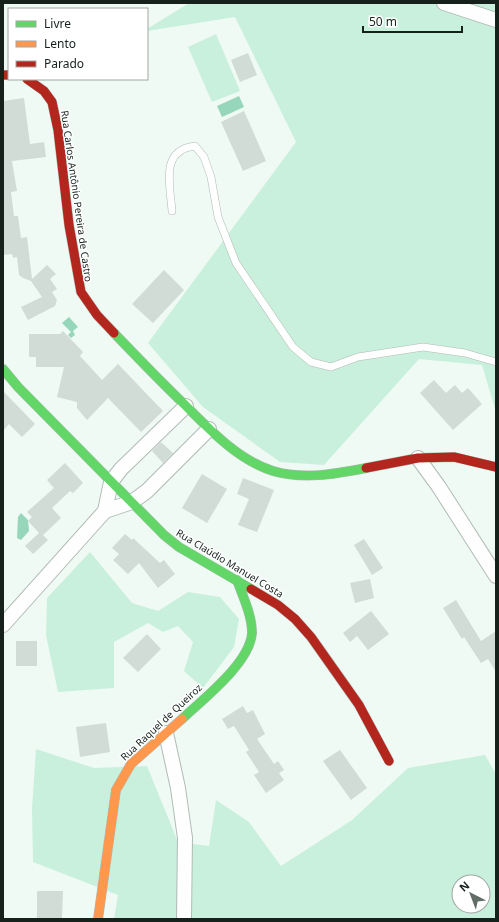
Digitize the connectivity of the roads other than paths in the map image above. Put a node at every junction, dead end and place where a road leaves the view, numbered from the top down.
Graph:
1 (444, 3) edge
2 (496, 20) edge
3 (28, 80) edge
4 (172, 210) dead end
5 (496, 362) edge
6 (3, 369) edge
7 (186, 406) junction
8 (209, 429) junction
9 (418, 458) junction
10 (496, 467) edge
11 (111, 482) junction
12 (132, 502) junction
13 (105, 511) junction
14 (496, 576) edge
15 (237, 580) junction
16 (3, 625) edge
17 (166, 733) junction
18 (389, 760) dead end
19 (98, 919) edge
20 (184, 919) edge

1 - 2 street
3 - 7 street, Rua Carlos Antônio Pereira de Castro
4 - 5 lane
6 - 11 street, Rua Claúdio Manuel Costa
7 - 8 street, Rua Carlos Antônio Pereira de Castro
7 - 11 street
8 - 9 street, Rua Carlos Antônio Pereira de Castro
8 - 12 street
9 - 10 street, Rua Carlos Antônio Pereira de Castro
9 - 14 street
11 - 12 street, Rua Claúdio Manuel Costa
11 - 13 street
12 - 13 street
12 - 15 street, Rua Claúdio Manuel Costa
13 - 16 street
15 - 17 street, Rua Raquel de Queiroz
15 - 18 street, Rua Claúdio Manuel Costa
17 - 19 street, Rua Raquel de Queiroz
17 - 20 street

